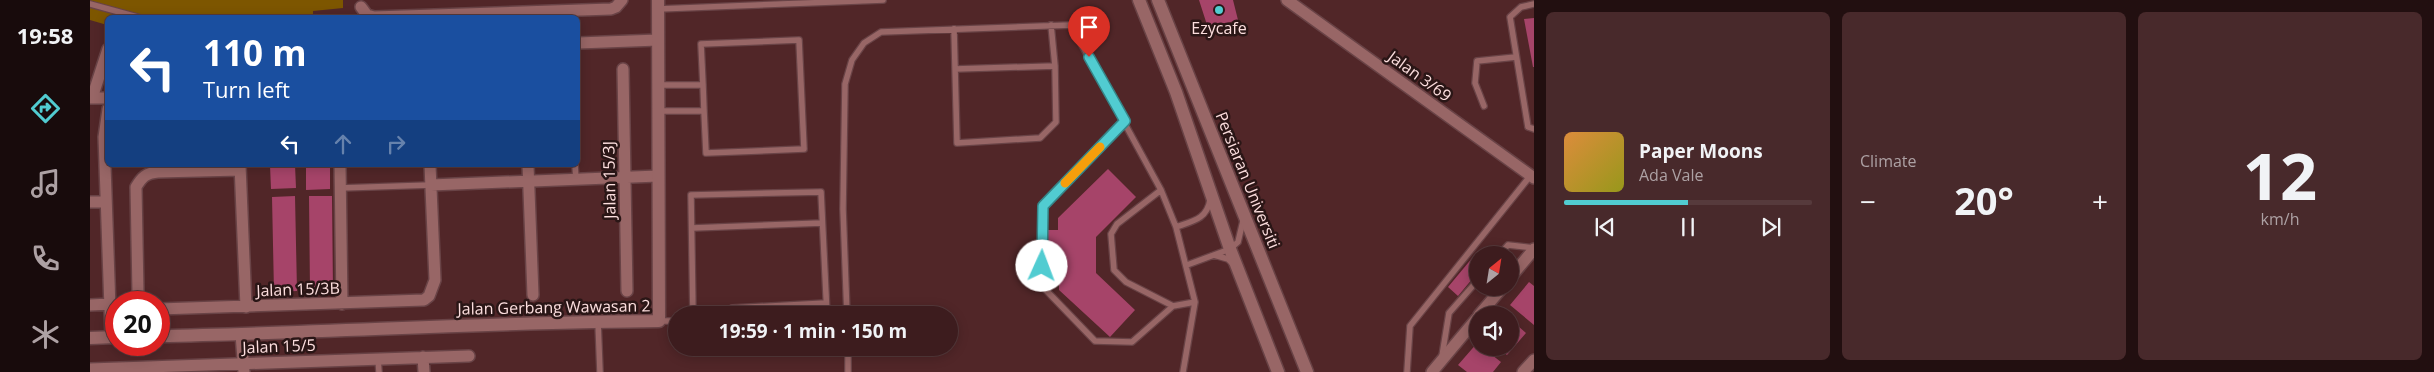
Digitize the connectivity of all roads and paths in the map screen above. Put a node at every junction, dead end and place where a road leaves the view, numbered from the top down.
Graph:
1 (502, 0) edge
2 (622, 0) edge
3 (739, 0) edge
4 (883, 0) edge
5 (1138, 0) edge
6 (1159, 0) edge
7 (1287, 0) edge
8 (90, 4) edge
9 (360, 4) edge
10 (1534, 4) edge
11 (658, 5) edge
12 (738, 7) junction
13 (130, 15) edge
14 (367, 15) edge
15 (502, 15) edge
16 (1051, 25) junction
17 (954, 29) junction
18 (658, 40) junction
19 (580, 43) edge
20 (1516, 57) junction
21 (105, 58) edge
22 (1055, 66) junction
23 (623, 69) dead end
24 (955, 69) junction
25 (659, 85) junction
26 (703, 86) junction
27 (91, 98) edge
28 (105, 98) edge
29 (1484, 106) dead end
30 (658, 111) junction
31 (704, 111) junction
32 (1125, 121) junction
33 (1534, 129) edge
34 (105, 130) edge
35 (340, 167) edge
36 (430, 167) edge
37 (528, 167) edge
38 (575, 167) edge
39 (240, 168) edge
40 (658, 176) junction
41 (1532, 176) edge
42 (625, 178) junction
43 (576, 180) junction
44 (528, 182) junction
45 (431, 185) junction
46 (340, 188) junction
47 (1161, 190) junction
48 (1211, 194) junction
49 (90, 202) edge
50 (106, 202) junction
51 (1244, 213) junction
52 (822, 223) junction
53 (1176, 227) junction
54 (692, 228) junction
55 (1506, 246) edge
56 (1534, 248) edge
57 (1230, 249) junction
58 (1213, 255) junction
59 (1187, 264) junction
60 (1519, 267) edge
61 (1237, 268) junction
62 (1469, 290) edge
63 (109, 291) edge
64 (138, 291) edge
65 (627, 291) dead end
66 (533, 295) dead end
67 (1495, 296) edge
68 (1195, 302) junction
69 (826, 303) junction
70 (105, 304) edge
71 (342, 304) junction
72 (90, 305) edge
73 (693, 306) edge
74 (770, 306) edge
75 (826, 306) edge
76 (847, 306) edge
77 (1174, 306) junction
78 (1487, 306) edge
79 (246, 307) junction
80 (170, 309) edge
81 (598, 321) junction
82 (659, 321) junction
83 (668, 321) edge
84 (1469, 327) edge
85 (241, 334) junction
86 (170, 336) edge
87 (105, 337) edge
88 (90, 338) edge
89 (469, 356) dead end
90 (848, 356) edge
91 (423, 357) junction
92 (378, 359) junction
93 (1442, 360) junction
94 (1534, 360) edge
95 (337, 366) edge
96 (294, 367) edge
97 (244, 368) edge
98 (90, 369) edge
99 (202, 369) edge
100 (104, 370) edge
101 (149, 370) edge
102 (379, 372) edge
103 (424, 372) edge
104 (600, 372) edge
105 (848, 372) edge
106 (1183, 372) edge
107 (1278, 372) edge
108 (1307, 372) edge
109 (1407, 372) edge
110 (1432, 372) edge
111 (1523, 372) edge

1 - 15 street
2 - 15 street
3 - 12 lane
4 - 12 lane
5 - 48 street
6 - 51 street, Persiaran Universiti
7 - 41 street, Jalan 3/69
8 - 13 lane
9 - 14 street
10 - 20 lane
11 - 12 lane
11 - 18 street, Jalan Gerbang Wawasan 2
16 - 17 lane
16 - 22 lane
16 - 32 lane
17 - 24 lane
17 - 76 lane
18 - 19 street
18 - 25 street, Jalan Gerbang Wawasan 2
20 - 29 lane
20 - 33 lane
21 - 27 street
22 - 24 lane
22 - 24 lane
23 - 42 street, Jalan 15/3J
25 - 26 lane
25 - 30 street, Jalan Gerbang Wawasan 2
26 - 31 lane
26 - 31 lane
27 - 28 street
30 - 31 lane
30 - 40 street, Jalan Gerbang Wawasan 2
32 - 47 lane
32 - 77 lane
34 - 50 street
35 - 46 street
36 - 45 street
37 - 44 street
38 - 43 lane
39 - 64 street
39 - 79 street
40 - 42 street
40 - 82 street, Jalan Gerbang Wawasan 2
41 - 109 lane
42 - 43 street
42 - 65 street, Jalan 15/3J
43 - 44 street
44 - 45 street
44 - 66 street
45 - 46 lane
45 - 71 street, Jalan 15/3B
46 - 71 street
47 - 53 lane
47 - 77 lane
48 - 53 lane
48 - 57 street
49 - 50 street
50 - 63 street
51 - 57 lane
51 - 108 street, Persiaran Universiti
52 - 54 lane
52 - 54 lane
52 - 69 lane
53 - 59 lane
54 - 73 lane
55 - 56 lane
56 - 60 street
57 - 58 lane
57 - 61 street
58 - 59 lane
58 - 61 lane
59 - 68 lane
61 - 107 street
62 - 93 lane
67 - 78 street
68 - 77 lane
68 - 106 lane
69 - 74 lane
69 - 75 lane
70 - 72 street
71 - 79 street, Jalan 15/3B
79 - 80 street, Jalan 15/3B
81 - 82 street, Jalan Gerbang Wawasan 2
81 - 85 street, Jalan Gerbang Wawasan 2
81 - 104 lane
82 - 83 lane
84 - 93 street
85 - 86 street, Jalan Gerbang Wawasan 2
85 - 97 street
87 - 88 street
89 - 91 street, Jalan 15/5
90 - 105 lane
91 - 92 street, Jalan 15/5
91 - 103 street
92 - 95 street, Jalan 15/5
92 - 102 lane
93 - 110 street
94 - 111 street
95 - 96 street, Jalan 15/5
96 - 97 street, Jalan 15/5
97 - 99 street, Jalan 15/5
98 - 100 street, Jalan 15/5
99 - 101 street, Jalan 15/5
100 - 101 street, Jalan 15/5

